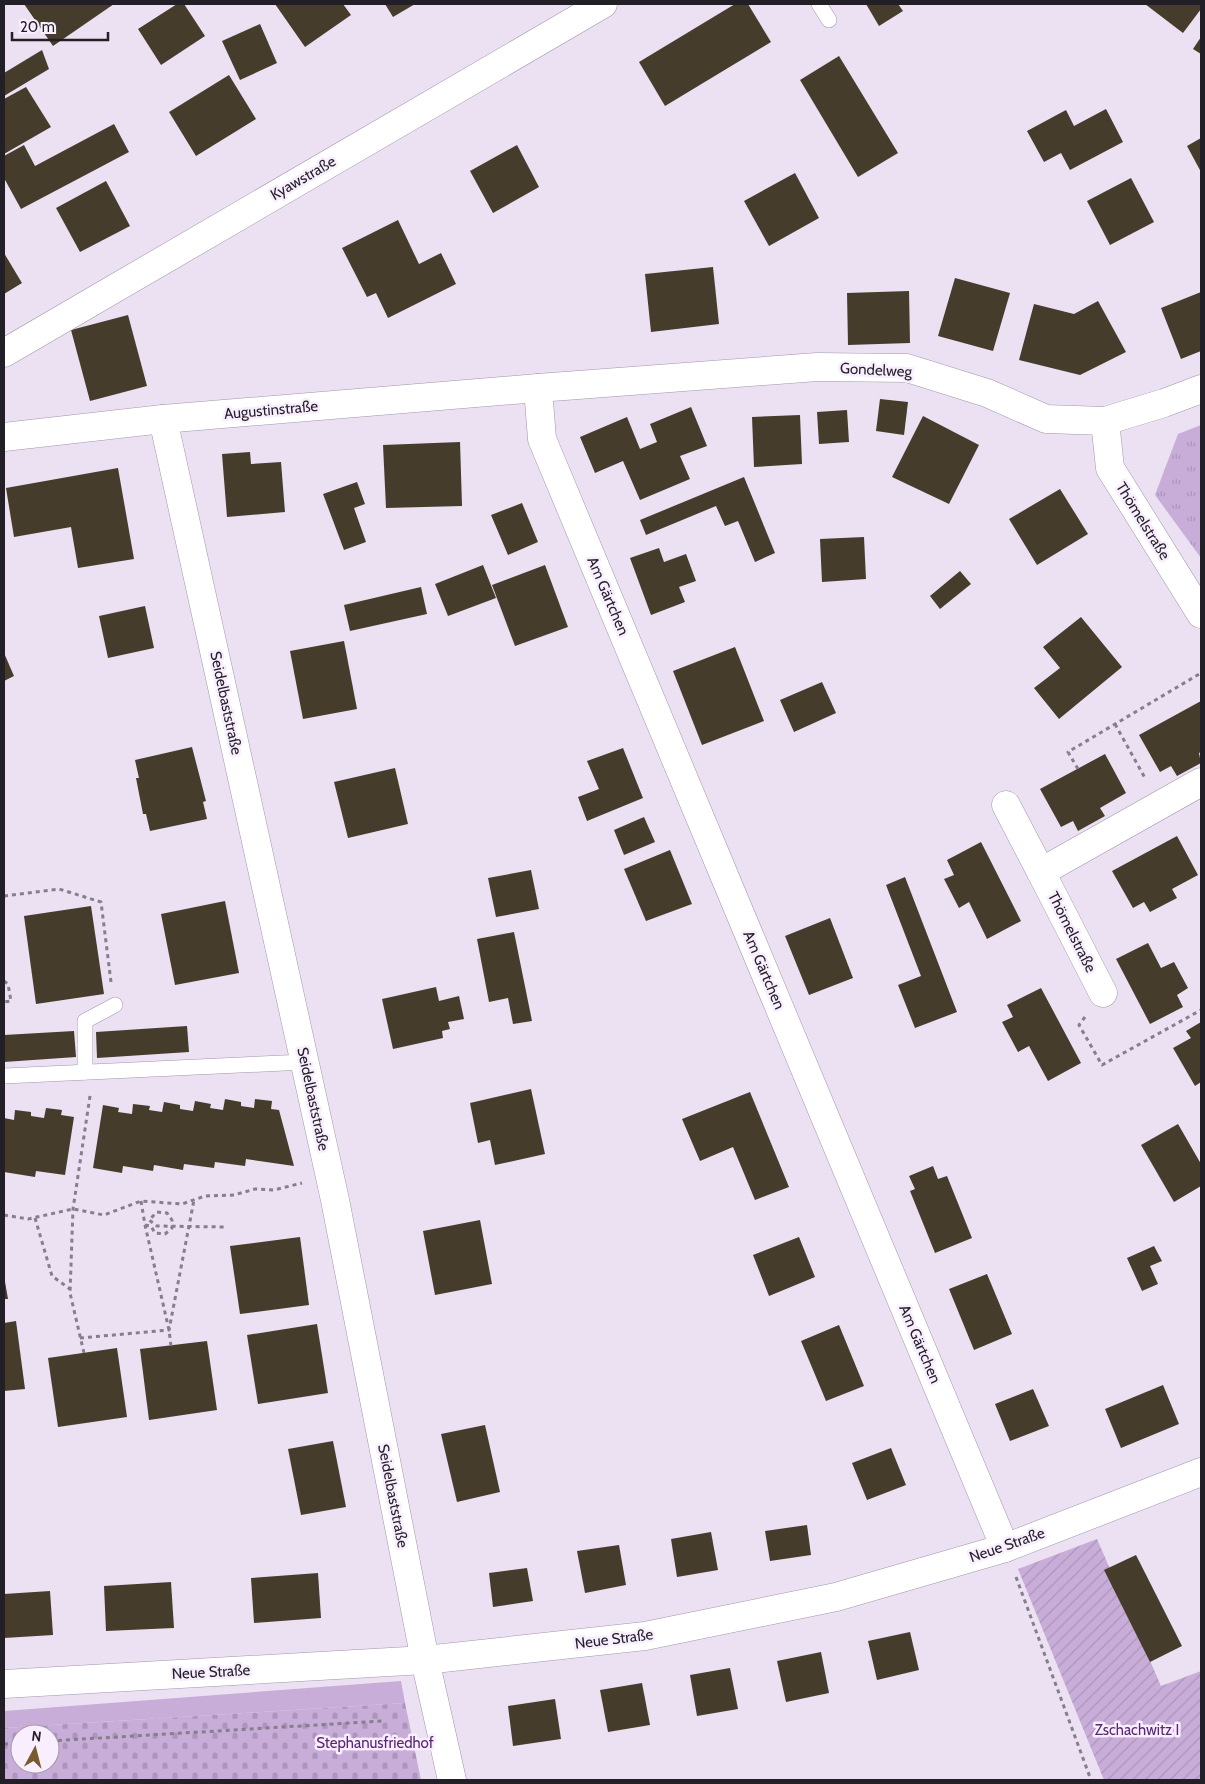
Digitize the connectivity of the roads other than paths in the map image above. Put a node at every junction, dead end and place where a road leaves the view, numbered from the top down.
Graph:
1 (603, 4) edge
2 (819, 4) edge
3 (829, 20) dead end
4 (4, 352) edge
5 (538, 388) junction
6 (1201, 389) edge
7 (163, 419) junction
8 (1105, 421) junction
9 (4, 438) edge
10 (1201, 614) edge
11 (1201, 782) edge
12 (1006, 804) dead end
13 (1041, 872) junction
14 (1103, 993) road end
15 (114, 1005) road end
16 (305, 1062) junction
17 (89, 1072) junction
18 (4, 1076) edge
19 (1201, 1472) edge
20 (1005, 1548) junction
21 (425, 1660) junction
22 (4, 1684) edge
23 (452, 1780) edge

1 - 4 street, Kyawstraße
2 - 3 lane
5 - 7 street, Augustinstraße
5 - 8 street, Gondelweg
5 - 20 street, Am Gärtchen
6 - 8 street, Gondelweg
7 - 9 street, Augustinstraße
7 - 16 street, Seidelbaststraße
8 - 10 street, Thömelstraße
11 - 13 street
12 - 13 street, Thömelstraße
13 - 14 street, Thömelstraße
15 - 17 lane
16 - 17 lane
16 - 21 street, Seidelbaststraße
17 - 18 lane
19 - 20 street, Neue Straße
20 - 21 street, Neue Straße
21 - 22 street, Neue Straße
21 - 23 street, Seidelbaststraße

